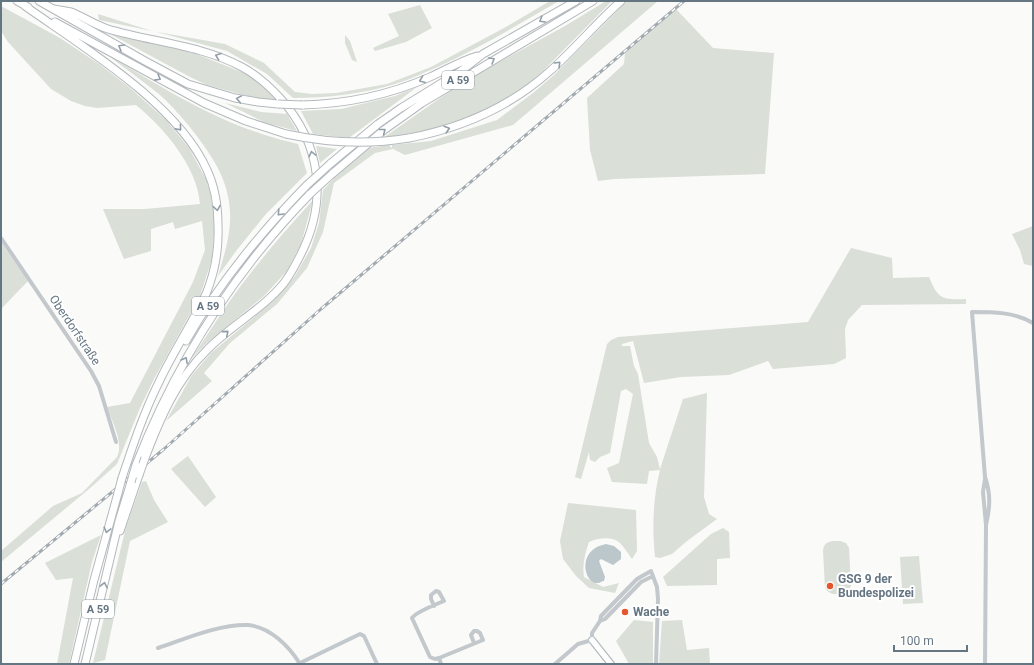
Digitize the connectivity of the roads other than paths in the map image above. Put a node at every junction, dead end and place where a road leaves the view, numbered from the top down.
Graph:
1 (17, 1) edge
2 (39, 1) edge
3 (576, 1) edge
4 (593, 1) edge
5 (621, 1) edge
6 (25, 6) junction
7 (54, 9) junction
8 (483, 54) junction
9 (1, 238) edge
10 (1033, 324) edge
11 (116, 442) dead end
12 (134, 444) junction
13 (143, 456) junction
14 (111, 553) junction
15 (653, 576) junction
16 (625, 595) junction
17 (434, 606) dead end
18 (592, 640) junction
19 (474, 643) dead end
20 (158, 648) dead end
21 (438, 658) junction
22 (300, 663) edge
23 (74, 664) edge
24 (85, 664) edge
25 (377, 664) edge
26 (441, 664) edge
27 (555, 664) edge
28 (611, 664) edge
29 (656, 664) edge
30 (985, 664) edge

1 - 6 highway
2 - 7 highway
3 -> 8 highway, A 59
13 -> 4 highway, A 59, bridge
6 -> 5 highway, bridge
6 -> 12 highway
8 -> 7 highway, bridge
13 -> 7 highway
8 -> 12 highway, A 59, bridge
9 - 11 street, Oberdorfstraße
10 - 30 street
12 -> 23 highway, A 59, bridge
13 - 14 highway, bridge
13 - 14 highway, A 59, bridge
24 -> 14 highway, A 59
15 - 16 street
15 - 16 street
15 - 29 street
16 - 18 street
17 - 21 street
18 - 27 street
18 - 28 street
19 - 21 street
20 - 22 street
21 - 26 street
22 - 25 street

